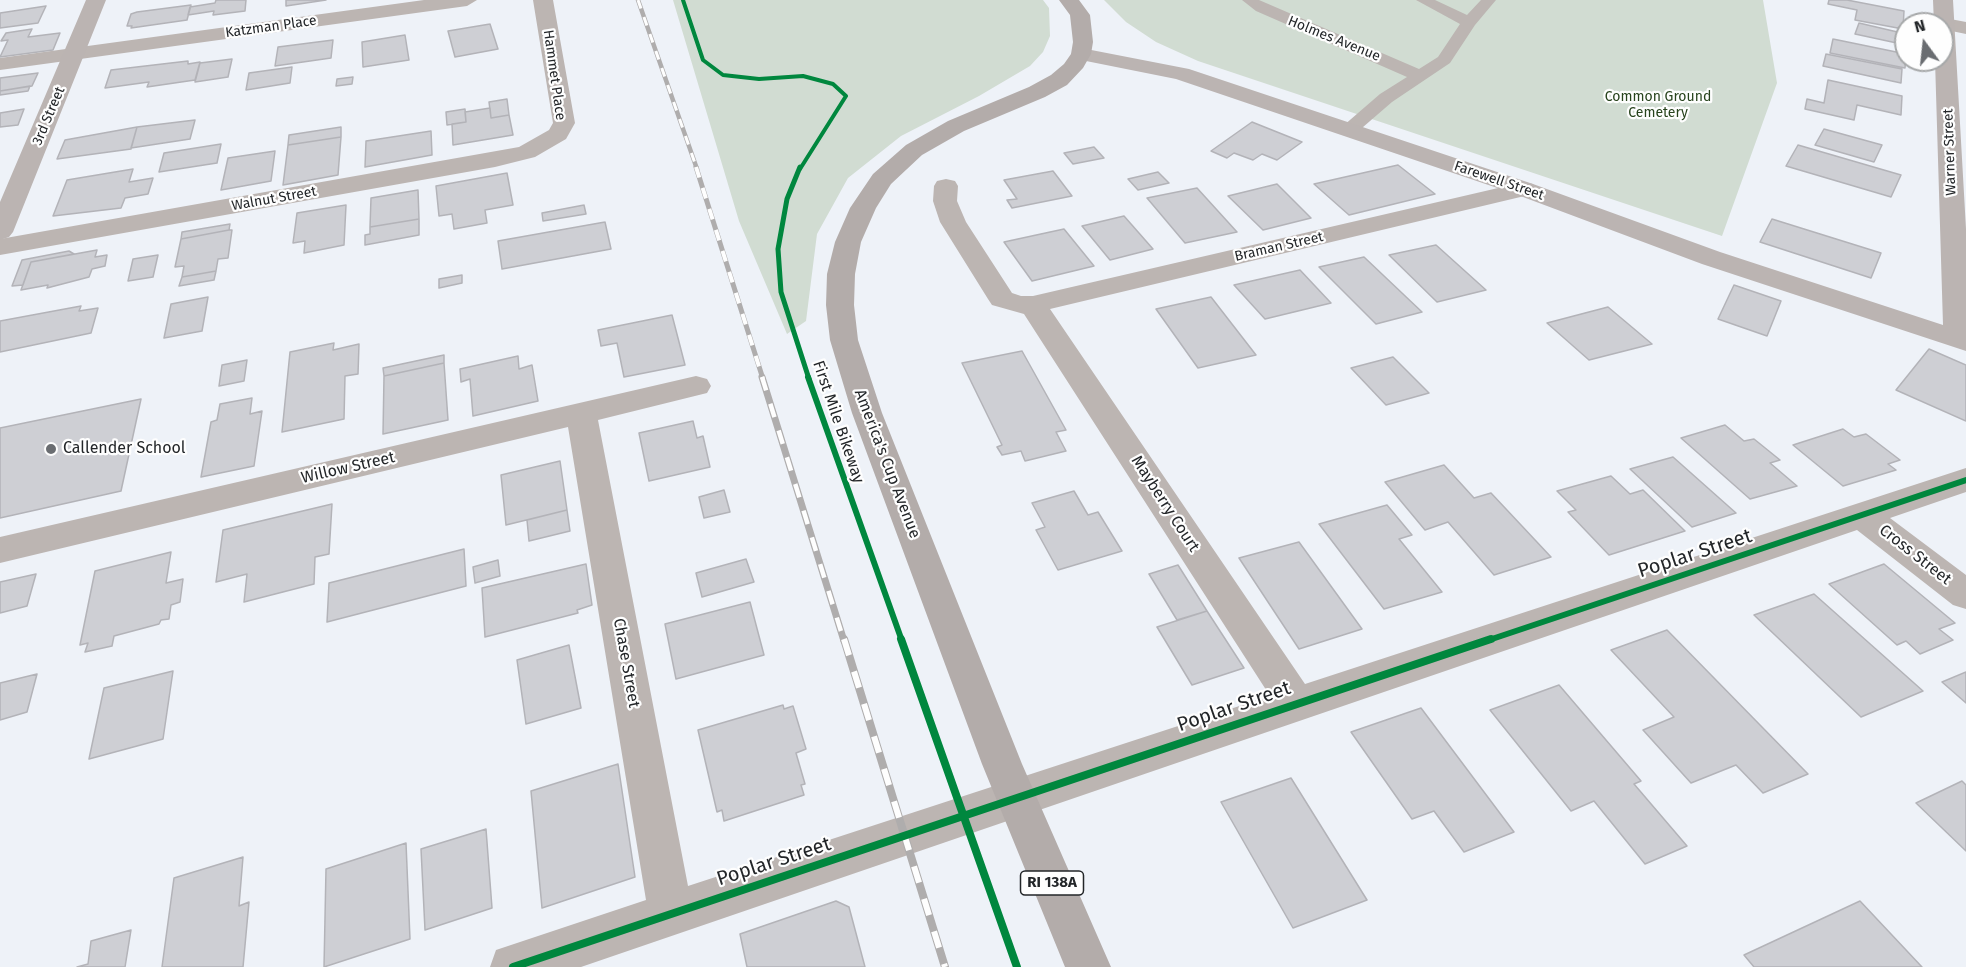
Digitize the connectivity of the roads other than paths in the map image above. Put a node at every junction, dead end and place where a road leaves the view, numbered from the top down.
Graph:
1 (96, 0) edge
2 (467, 0) edge
3 (543, 0) edge
4 (1069, 0) edge
5 (1249, 0) edge
6 (1423, 0) edge
7 (1490, 0) edge
8 (1943, 0) edge
9 (1469, 22) junction
10 (1956, 26) edge
11 (75, 53) junction
12 (1081, 54) junction
13 (0, 64) edge
14 (1420, 76) junction
15 (1349, 130) junction
16 (546, 143) joint
17 (946, 186) dead end
18 (1524, 189) junction
19 (0, 232) edge
20 (0, 247) edge
21 (1034, 305) junction
22 (1962, 341) edge
23 (696, 386) dead end
24 (581, 412) junction
25 (1966, 480) edge
26 (1863, 516) junction
27 (0, 550) edge
28 (1966, 595) edge
29 (1296, 703) junction
30 (1016, 798) junction
31 (671, 913) junction
32 (513, 967) edge
33 (1088, 967) edge

1 - 11 street, 3rd Street
2 - 11 street, Katzman Place
3 - 16 street, Hammet Place
4 - 12 main road
5 - 14 lane, Holmes Avenue
6 - 9 lane
7 - 9 lane
8 - 10 street, Warner Street
9 - 14 lane
10 - 22 street, Warner Street
11 - 13 street, Katzman Place
11 - 19 street, 3rd Street
12 - 15 street, Farewell Street
12 - 30 main road, America's Cup Avenue / RI 138A
14 - 15 lane
15 - 18 street, Farewell Street
16 - 20 street, Walnut Street
17 - 21 street
18 - 21 street, Braman Street
18 - 22 street, Farewell Street
21 - 29 street, Mayberry Court
23 - 24 street, Willow Street
24 - 27 street, Willow Street
24 - 31 street, Chase Street
25 - 26 street, Poplar Street
26 - 28 street, Cross Street
26 - 29 street, Poplar Street
29 - 30 street, Poplar Street
30 - 31 street, Poplar Street
30 - 33 main road, America's Cup Avenue / RI 138A
31 - 32 street, Poplar Street

